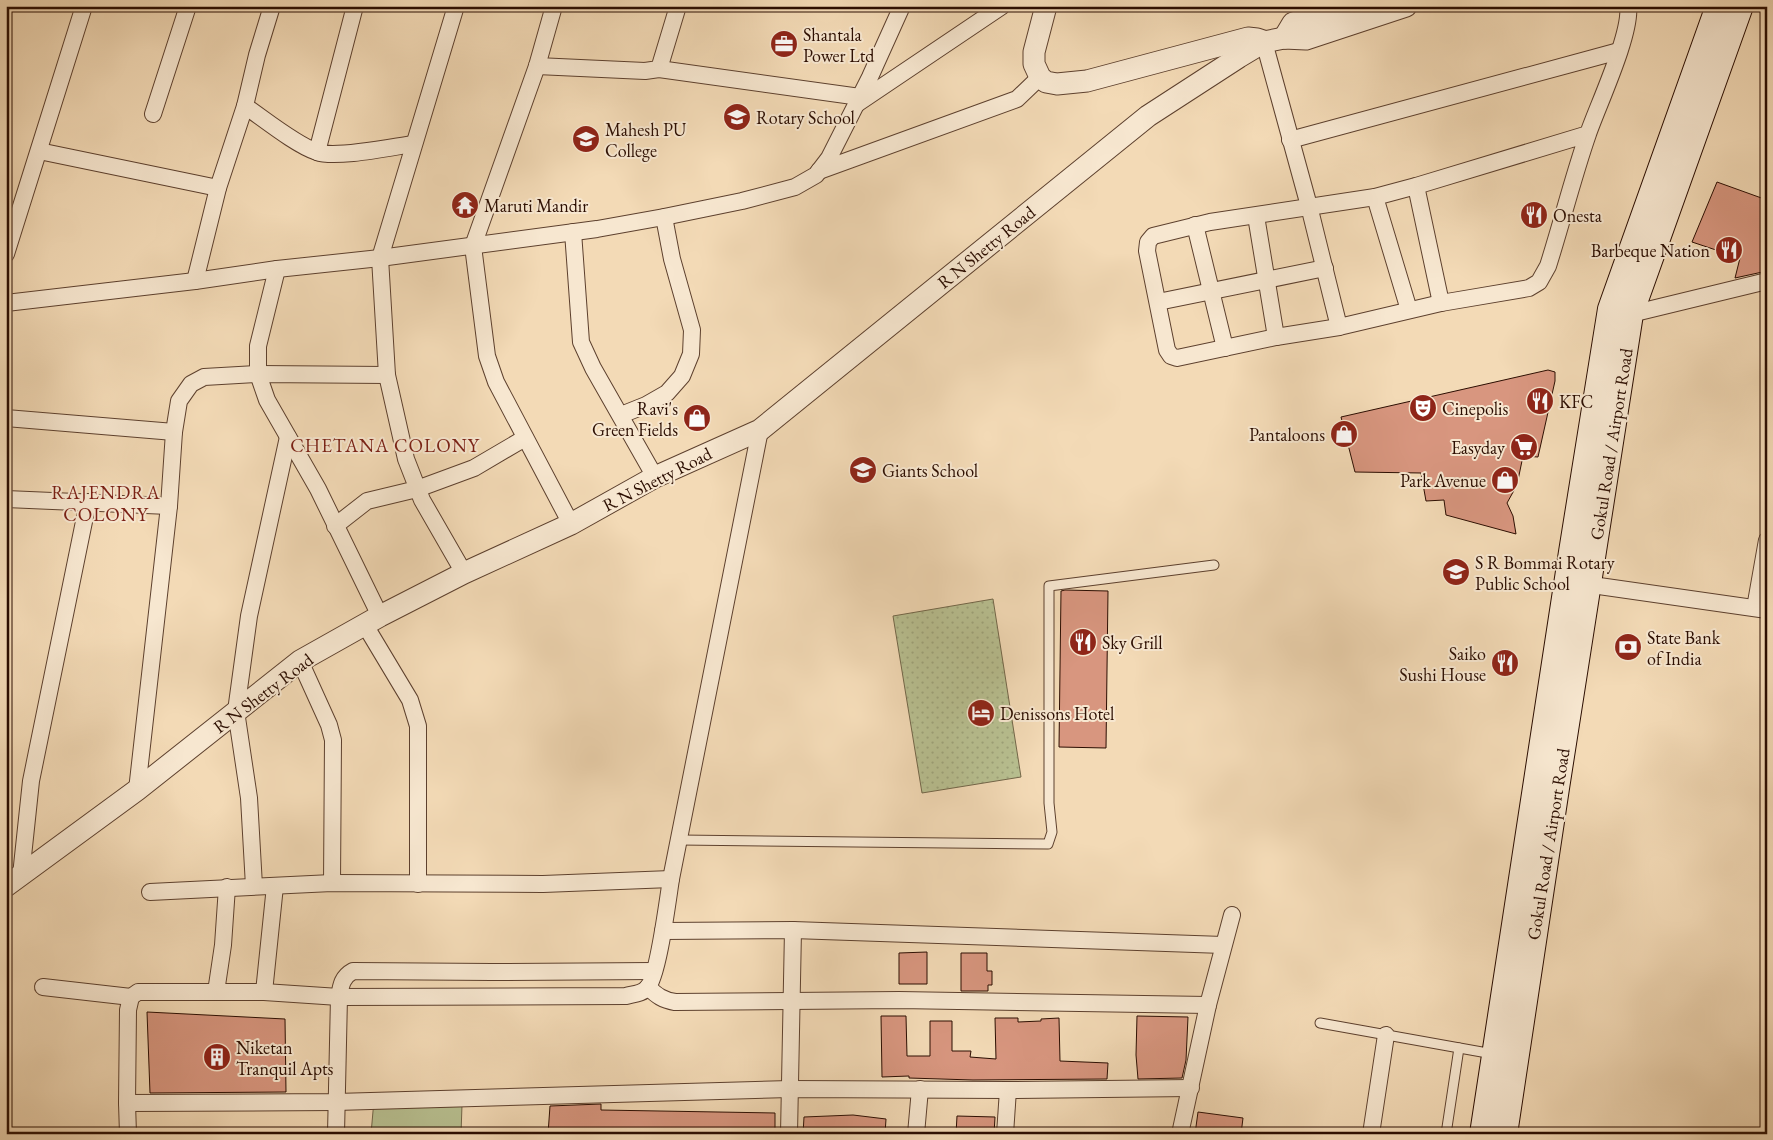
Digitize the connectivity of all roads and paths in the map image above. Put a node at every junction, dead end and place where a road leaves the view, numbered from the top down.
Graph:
1 (84, 6) edge
2 (188, 6) edge
3 (272, 6) edge
4 (355, 6) edge
5 (456, 6) edge
6 (554, 6) edge
7 (678, 6) edge
8 (902, 6) edge
9 (1002, 6) edge
10 (1046, 6) edge
11 (1346, 6) edge
12 (1406, 6) edge
13 (1628, 6) edge
14 (1718, 6) edge
15 (1741, 6) edge
16 (1274, 40) junction
17 (1619, 51) junction
18 (537, 66) junction
19 (659, 69) junction
20 (1040, 77) junction
21 (858, 101) junction
22 (245, 106) junction
23 (153, 114) dead end
24 (1588, 134) junction
25 (1290, 140) junction
26 (414, 144) junction
27 (39, 152) junction
28 (316, 152) junction
29 (819, 171) junction
30 (1416, 186) junction
31 (218, 188) junction
32 (1375, 197) junction
33 (1310, 206) junction
34 (1256, 216) junction
35 (664, 218) junction
36 (1195, 225) junction
37 (573, 232) junction
38 (473, 246) junction
39 (6, 254) edge
40 (380, 258) junction
41 (1325, 268) junction
42 (277, 269) junction
43 (1266, 280) junction
44 (195, 281) junction
45 (1767, 281) edge
46 (1211, 292) junction
47 (1158, 302) junction
48 (6, 303) edge
49 (1441, 304) junction
50 (1409, 310) junction
51 (1631, 314) junction
52 (1339, 327) junction
53 (1276, 337) junction
54 (1225, 348) junction
55 (258, 374) junction
56 (387, 375) junction
57 (621, 415) junction
58 (6, 418) edge
59 (760, 430) junction
60 (174, 432) junction
61 (288, 437) junction
62 (525, 438) junction
63 (655, 477) junction
64 (417, 489) junction
65 (6, 499) edge
66 (88, 502) junction
67 (169, 506) junction
68 (571, 524) junction
69 (335, 526) junction
70 (1767, 540) edge
71 (1214, 565) dead end
72 (464, 573) junction
73 (1578, 583) junction
74 (1761, 609) edge
75 (372, 621) junction
76 (300, 661) junction
77 (236, 711) junction
78 (137, 790) junction
79 (680, 840) junction
80 (671, 879) junction
81 (13, 881) edge
82 (332, 882) junction
83 (418, 884) junction
84 (254, 886) junction
85 (275, 886) junction
86 (227, 887) junction
87 (150, 892) dead end
88 (1232, 915) dead end
89 (793, 930) junction
90 (663, 931) junction
91 (1223, 945) junction
92 (654, 971) junction
93 (43, 987) dead end
94 (648, 987) junction
95 (216, 992) junction
96 (264, 992) junction
97 (132, 997) junction
98 (339, 997) junction
99 (791, 1002) junction
100 (1208, 1005) junction
101 (1320, 1023) dead end
102 (1386, 1035) junction
103 (1459, 1048) junction
104 (1494, 1054) junction
105 (1190, 1088) junction
106 (790, 1089) junction
107 (920, 1089) junction
108 (1008, 1090) junction
109 (336, 1102) junction
110 (127, 1103) junction
111 (128, 1134) edge
112 (336, 1134) edge
113 (789, 1134) edge
114 (916, 1134) edge
115 (1005, 1134) edge
116 (1180, 1134) edge
117 (1372, 1134) edge
118 (1446, 1134) edge
119 (1482, 1134) edge
120 (1505, 1134) edge

1 - 27 street
2 - 23 street
3 - 22 street
4 - 28 street
5 - 26 street
6 - 18 street
7 - 19 street
8 - 21 street
9 - 21 street
10 - 20 street
11 - 16 street, R N Shetty Road
12 - 16 street
13 - 17 street
14 - 73 main road, Gokul Road / Airport Road
15 - 51 main road, Gokul Road / Airport Road
16 - 20 street
16 - 25 street
16 - 59 street, R N Shetty Road
17 - 24 street
17 - 25 street
18 - 19 street
18 - 38 street
19 - 21 street
20 - 29 street
21 - 29 street
22 - 28 street
22 - 31 street
24 - 30 street
24 - 49 street
25 - 33 street
26 - 28 street
26 - 40 street
27 - 31 street
27 - 39 street
29 - 35 street
30 - 32 street
30 - 49 street
31 - 44 street
32 - 33 street
32 - 50 street
33 - 34 street
33 - 41 street
34 - 36 street
34 - 43 street
35 - 37 street
35 - 57 street
36 - 46 street
36 - 47 street
37 - 38 street
37 - 57 street
38 - 40 street
38 - 62 street
40 - 42 street
40 - 56 street
41 - 43 street
41 - 52 street
42 - 44 street
42 - 55 street
43 - 46 street
43 - 53 street
44 - 48 street
45 - 51 street
46 - 47 street
46 - 54 street
47 - 54 street
49 - 50 street
50 - 52 street
51 - 73 main road, Gokul Road / Airport Road
52 - 53 street
53 - 54 street
55 - 56 street
55 - 60 street
55 - 61 street
56 - 64 street
57 - 63 street
58 - 60 street
59 - 63 street, R N Shetty Road
59 - 79 street
60 - 67 street
61 - 69 street
61 - 77 street
62 - 64 street
62 - 68 street
63 - 68 street, R N Shetty Road
64 - 69 street
64 - 72 street
65 - 66 street
66 - 67 street
66 - 81 street
67 - 78 street
68 - 72 street, R N Shetty Road
69 - 75 street
70 - 74 street
71 - 79 lane
72 - 75 street, R N Shetty Road
73 - 74 street
73 - 104 main road, Gokul Road / Airport Road
73 - 120 main road, Gokul Road / Airport Road
75 - 76 street, R N Shetty Road
75 - 83 street
76 - 77 street, R N Shetty Road
76 - 82 street
77 - 78 street, R N Shetty Road
77 - 84 street
78 - 81 street, R N Shetty Road
79 - 80 street
80 - 83 street
80 - 90 street
82 - 83 street
82 - 85 street
84 - 85 street
84 - 86 street
85 - 96 street
86 - 87 street
86 - 95 street
88 - 91 street
89 - 90 street
89 - 91 street
89 - 99 street
90 - 92 street
91 - 100 street
92 - 94 street
92 - 98 street
93 - 97 street
94 - 98 street
94 - 99 street
95 - 96 street
95 - 97 street
96 - 98 street
97 - 110 street
98 - 109 street
99 - 100 street
99 - 106 street
100 - 105 street
101 - 102 lane
102 - 103 lane
102 - 117 street
103 - 104 lane
103 - 118 lane
104 - 119 main road, Gokul Road / Airport Road
105 - 108 street
105 - 116 street
106 - 107 street
106 - 109 street
106 - 113 street
107 - 108 street
107 - 114 street
108 - 115 street
109 - 110 street
109 - 112 street
110 - 111 street

